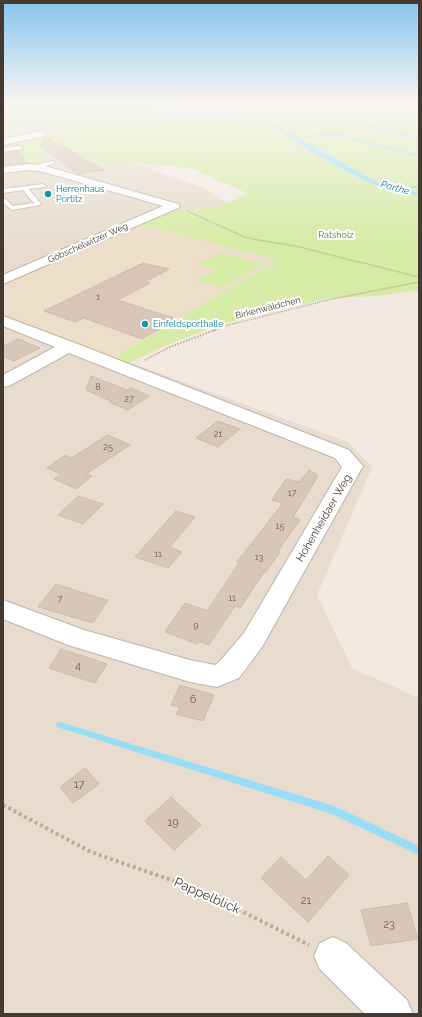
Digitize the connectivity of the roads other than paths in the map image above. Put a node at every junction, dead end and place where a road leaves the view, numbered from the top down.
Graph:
1 (52, 163) dead end
2 (30, 167) junction
3 (3, 170) edge
4 (43, 186) dead end
5 (24, 188) junction
6 (3, 191) edge
7 (3, 198) edge
8 (3, 280) edge
9 (3, 321) edge
10 (69, 346) junction
11 (3, 382) edge
12 (3, 609) edge
13 (333, 956) road end
14 (393, 1014) edge

1 - 2 lane
2 - 3 street
2 - 8 street, Göbschelwitzer Weg
4 - 5 lane
5 - 6 lane
5 - 7 lane
9 - 10 street, Hohenheidaer Weg
10 - 11 street
10 - 12 street, Hohenheidaer Weg
13 - 14 street

